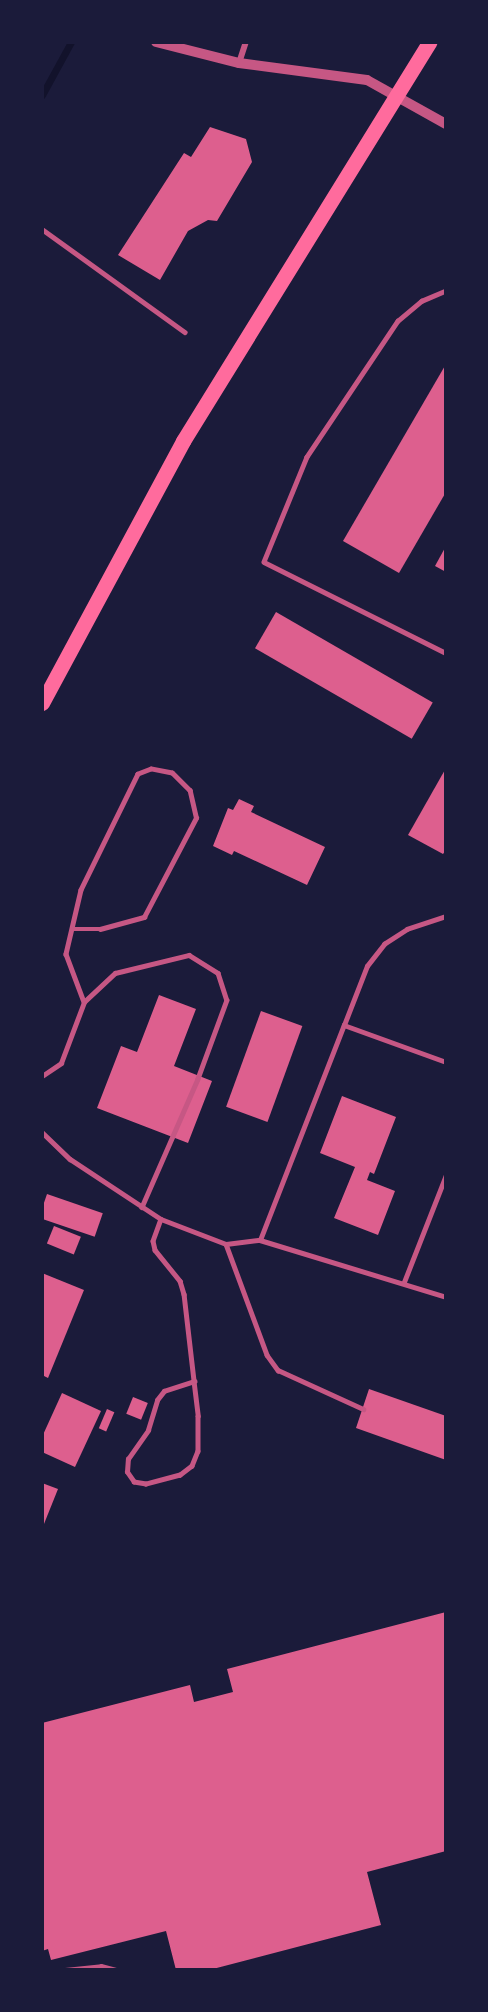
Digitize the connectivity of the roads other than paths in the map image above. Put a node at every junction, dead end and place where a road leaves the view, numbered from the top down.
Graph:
1 (156, 42) edge
2 (246, 42) edge
3 (429, 42) edge
4 (239, 63) junction
5 (396, 96) junction
6 (446, 124) edge
7 (42, 229) edge
8 (446, 291) edge
9 (185, 332) dead end
10 (446, 652) edge
11 (42, 703) edge
12 (446, 916) edge
13 (73, 929) junction
14 (84, 1002) junction
15 (344, 1025) junction
16 (446, 1062) edge
17 (42, 1076) edge
18 (42, 1132) edge
19 (446, 1175) edge
20 (142, 1207) junction
21 (161, 1220) junction
22 (260, 1240) junction
23 (226, 1244) junction
24 (404, 1282) junction
25 (446, 1298) edge
26 (194, 1381) junction
27 (363, 1409) dead end
28 (65, 1970) edge
29 (116, 1970) edge

1 - 4 street
2 - 4 street
3 - 5 main road
4 - 5 street
5 - 6 street
5 - 11 main road
7 - 9 lane
8 - 10 lane
12 - 15 lane
13 - 13 lane
13 - 14 lane
14 - 17 lane
14 - 20 lane
15 - 16 lane
15 - 22 lane
18 - 20 lane
19 - 24 lane
20 - 21 lane
21 - 23 lane
21 - 26 lane
22 - 23 lane
22 - 24 lane
23 - 27 lane
24 - 25 lane
26 - 26 lane
28 - 29 lane

